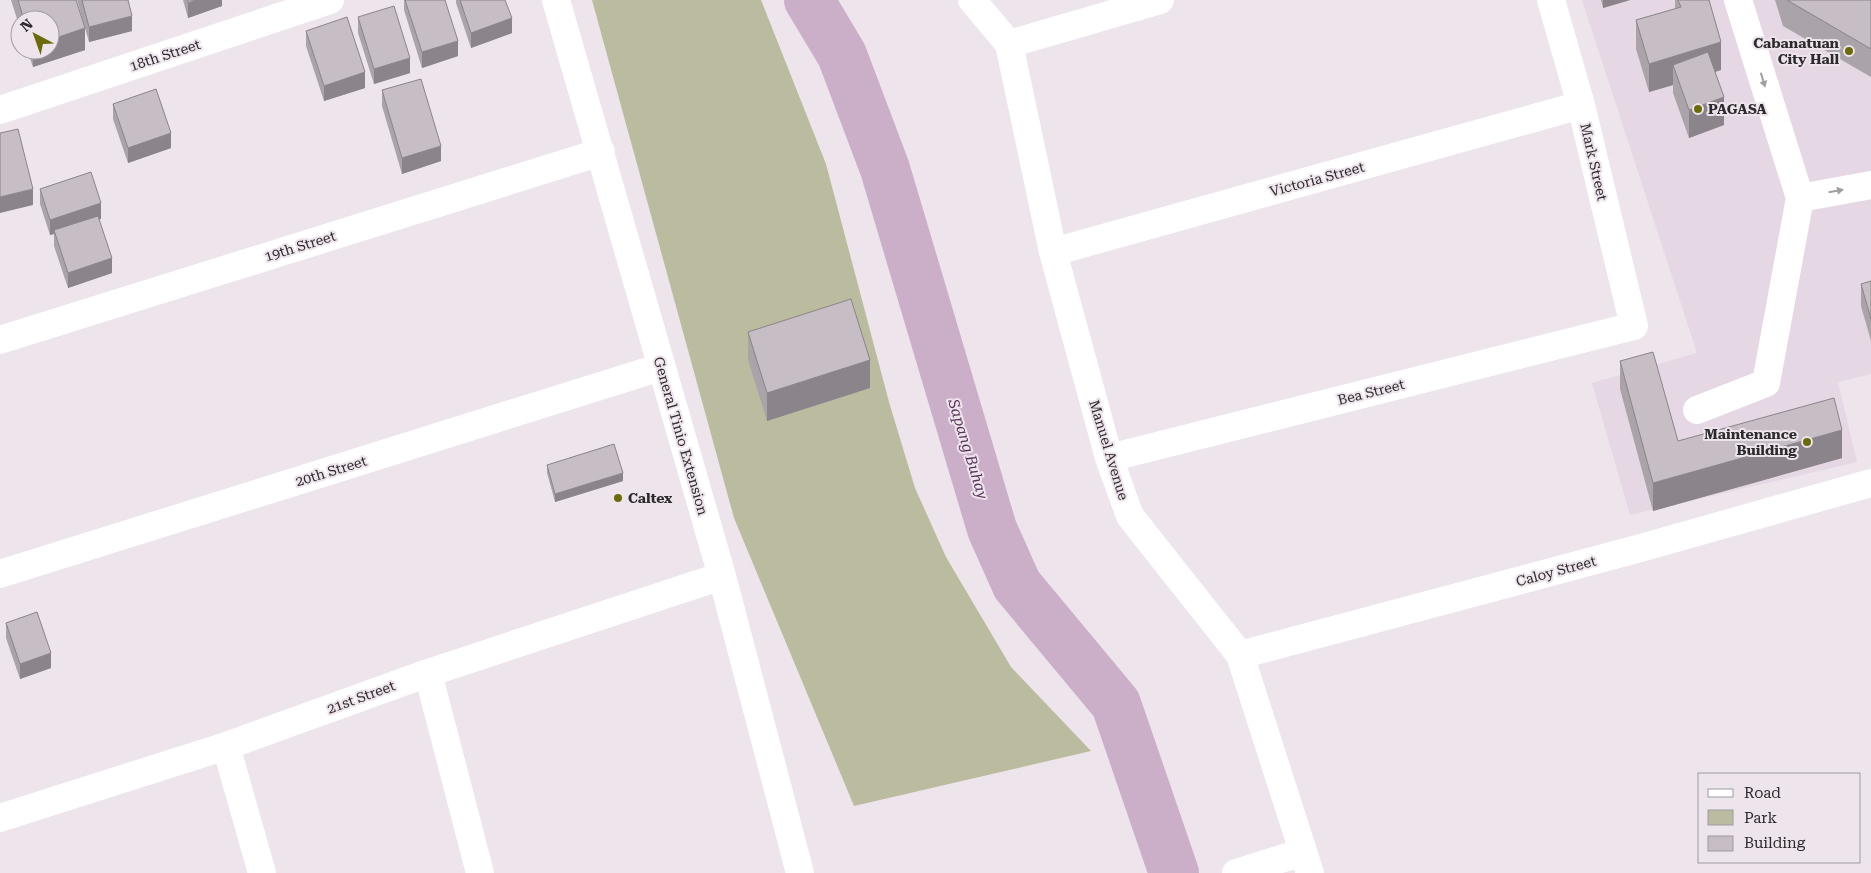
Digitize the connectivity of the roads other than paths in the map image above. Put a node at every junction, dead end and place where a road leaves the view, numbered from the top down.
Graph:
1 (330, 0) edge
2 (556, 0) edge
3 (972, 0) edge
4 (1160, 0) edge
5 (1551, 0) edge
6 (1738, 0) edge
7 (1008, 44) junction
8 (1581, 105) junction
9 (0, 110) edge
10 (601, 152) junction
11 (1871, 185) edge
12 (1800, 198) junction
13 (1053, 252) junction
14 (1634, 326) joint
15 (0, 340) edge
16 (661, 367) junction
17 (1697, 410) dead end
18 (1109, 458) junction
19 (1871, 483) edge
20 (0, 574) edge
21 (722, 576) junction
22 (1240, 655) junction
23 (428, 673) junction
24 (226, 746) junction
25 (0, 818) edge
26 (1306, 863) edge
27 (262, 873) edge
28 (480, 873) edge
29 (800, 873) edge
30 (1236, 873) edge

1 - 9 street, 18th Street
2 - 10 street, General Tinio Extension
3 - 7 street, Manuel Avenue
4 - 7 street
5 - 8 street, Mark Street
6 -> 12 street
7 - 13 street, Manuel Avenue
8 - 13 street, Victoria Street
8 - 14 street, Mark Street
10 - 15 street, 19th Street
10 - 16 street, General Tinio Extension
12 -> 11 street
12 - 17 street
13 - 18 street, Manuel Avenue
14 - 18 street, Bea Street
16 - 20 street, 20th Street
16 - 21 street, General Tinio Extension
18 - 22 street, Manuel Avenue
19 - 22 street, Caloy Street
21 - 23 street, 21st Street
21 - 29 street, General Tinio Extension
22 - 26 street, Manuel Avenue
23 - 24 street, 21st Street
23 - 28 street
24 - 25 street, 21st Street
24 - 27 street
26 - 30 street

